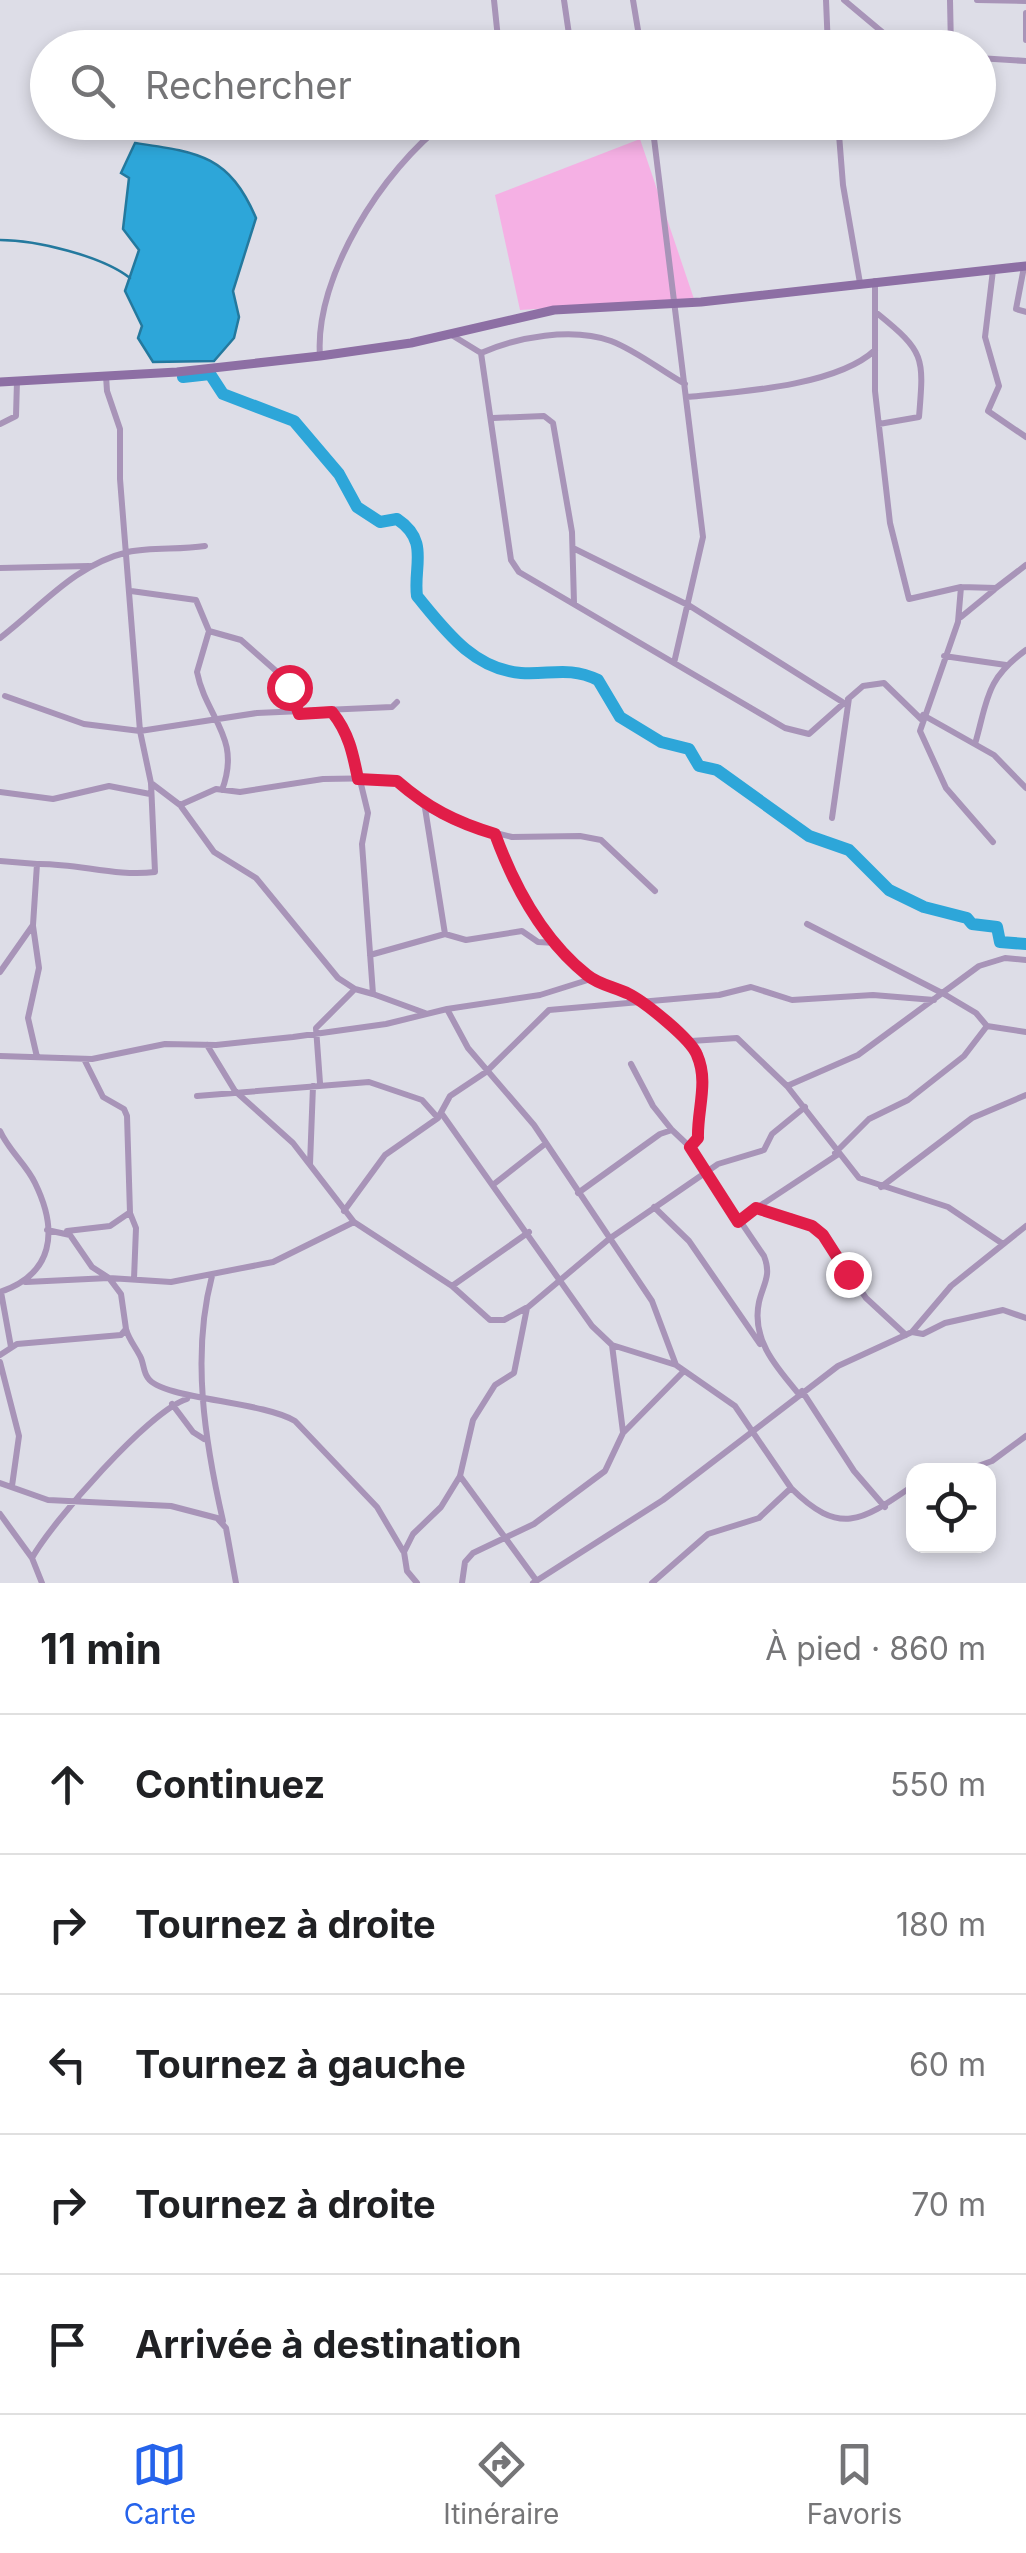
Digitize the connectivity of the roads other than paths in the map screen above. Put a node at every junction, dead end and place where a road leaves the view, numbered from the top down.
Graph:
1 (494, 0) edge
2 (564, 0) edge
3 (633, 0) edge
4 (826, 0) edge
5 (950, 0) edge
6 (977, 0) edge
7 (846, 1) edge
8 (1026, 1) edge
9 (1026, 12) edge
10 (497, 30) edge
11 (569, 30) edge
12 (638, 30) edge
13 (827, 30) edge
14 (880, 30) edge
15 (951, 30) edge
16 (1026, 40) edge
17 (996, 59) edge
18 (1026, 61) edge
19 (425, 140) edge
20 (654, 140) edge
21 (839, 140) edge
22 (1025, 266) edge
23 (993, 270) junction
24 (876, 282) junction
25 (860, 283) junction
26 (677, 302) junction
27 (1026, 312) edge
28 (877, 314) junction
29 (449, 333) junction
30 (876, 349) junction
31 (481, 353) junction
32 (320, 356) junction
33 (106, 376) junction
34 (17, 380) junction
35 (0, 382) edge
36 (686, 384) junction
37 (687, 396) junction
38 (493, 418) junction
39 (0, 424) edge
40 (879, 424) junction
41 (1026, 437) edge
42 (205, 546) dead end
43 (572, 548) junction
44 (129, 552) junction
45 (90, 566) junction
46 (1026, 566) edge
47 (0, 568) edge
48 (961, 587) junction
49 (996, 588) junction
50 (132, 591) junction
51 (574, 603) junction
52 (690, 606) junction
53 (958, 622) junction
54 (208, 631) junction
55 (0, 638) edge
56 (1026, 650) edge
57 (944, 656) junction
58 (674, 662) junction
59 (1006, 665) junction
60 (5, 696) dead end
61 (847, 701) junction
62 (397, 702) dead end
63 (332, 712) junction
64 (299, 714) junction
65 (922, 717) junction
66 (218, 719) junction
67 (140, 731) junction
68 (975, 744) junction
69 (358, 779) junction
70 (151, 783) junction
71 (1026, 788) edge
72 (222, 790) junction
73 (0, 792) edge
74 (150, 794) junction
75 (180, 805) junction
76 (425, 806) junction
77 (832, 818) dead end
78 (495, 834) junction
79 (992, 842) dead end
80 (0, 861) edge
81 (37, 864) junction
82 (654, 891) dead end
83 (807, 924) dead end
84 (33, 925) junction
85 (445, 934) junction
86 (557, 944) junction
87 (370, 955) junction
88 (1026, 960) edge
89 (0, 972) edge
90 (591, 979) junction
91 (354, 989) junction
92 (374, 994) junction
93 (944, 994) junction
94 (640, 1000) junction
95 (934, 1000) junction
96 (446, 1009) junction
97 (426, 1013) junction
98 (987, 1026) junction
99 (316, 1032) junction
100 (1026, 1032) edge
101 (690, 1041) junction
102 (207, 1045) junction
103 (0, 1056) edge
104 (37, 1057) junction
105 (83, 1058) junction
106 (631, 1064) dead end
107 (486, 1072) junction
108 (317, 1084) junction
109 (788, 1086) junction
110 (235, 1091) junction
111 (1026, 1094) edge
112 (198, 1096) dead end
113 (805, 1107) junction
114 (440, 1116) junction
115 (0, 1130) edge
116 (672, 1130) junction
117 (546, 1144) junction
118 (3, 1146) edge
119 (690, 1147) junction
120 (836, 1154) junction
121 (310, 1165) junction
122 (707, 1173) junction
123 (494, 1184) junction
124 (880, 1188) junction
125 (578, 1193) junction
126 (654, 1208) junction
127 (756, 1208) junction
128 (344, 1211) junction
129 (130, 1212) junction
130 (354, 1222) junction
131 (738, 1222) junction
132 (1026, 1226) edge
133 (46, 1230) junction
134 (66, 1231) junction
135 (529, 1232) junction
136 (608, 1239) junction
137 (1002, 1244) junction
138 (212, 1276) junction
139 (109, 1278) junction
140 (134, 1279) junction
141 (561, 1279) junction
142 (26, 1282) junction
143 (452, 1286) junction
144 (0, 1292) edge
145 (527, 1308) junction
146 (1026, 1318) edge
147 (126, 1329) junction
148 (909, 1333) junction
149 (612, 1345) junction
150 (762, 1346) junction
151 (11, 1347) junction
152 (0, 1358) edge
153 (679, 1369) junction
154 (800, 1392) junction
155 (201, 1396) junction
156 (172, 1404) junction
157 (754, 1429) junction
158 (622, 1433) junction
159 (1026, 1436) edge
160 (204, 1439) junction
161 (986, 1463) edge
162 (460, 1476) junction
163 (0, 1483) edge
164 (12, 1486) junction
165 (791, 1488) junction
166 (906, 1491) edge
167 (71, 1500) junction
168 (885, 1507) junction
169 (0, 1514) edge
170 (224, 1522) junction
171 (504, 1537) junction
172 (404, 1552) junction
173 (32, 1558) junction
174 (535, 1582) edge
175 (42, 1583) edge
176 (236, 1583) edge
177 (417, 1583) edge
178 (462, 1583) edge
179 (652, 1583) edge

1 - 10 street
2 - 11 street
3 - 12 street
4 - 13 street
5 - 15 street
6 - 8 street
7 - 14 street
9 - 16 street
17 - 18 street
19 - 32 street
20 - 26 street
21 - 25 street
22 - 23 street
22 - 27 street
23 - 24 street
23 - 41 street
24 - 25 street
24 - 28 street
25 - 26 street
26 - 29 street
26 - 36 street
28 - 30 street
28 - 40 street
29 - 31 street
29 - 32 street
30 - 37 street
30 - 40 street
31 - 36 street
31 - 38 street
32 - 33 street
33 - 34 street
33 - 44 street
34 - 35 street
34 - 39 street
36 - 37 street
37 - 52 street
38 - 43 street
38 - 51 street
40 - 48 street
42 - 44 street
43 - 51 street
43 - 52 street
44 - 45 street
44 - 50 street
45 - 47 street
45 - 55 street
46 - 49 street
48 - 49 street
48 - 53 street
49 - 53 street
50 - 54 street
50 - 67 street
51 - 58 street
52 - 58 street
52 - 61 street
53 - 57 street
54 - 64 street
54 - 66 street
56 - 59 street
57 - 59 street
57 - 65 street
58 - 61 street
59 - 68 street
60 - 67 street
61 - 65 street
61 - 77 street
62 - 63 street
63 - 64 street
63 - 69 street
64 - 66 street
65 - 68 street
65 - 79 street
66 - 67 street
66 - 72 street
67 - 70 street
68 - 71 street
69 - 72 street
69 - 76 street
69 - 87 street
70 - 74 street
70 - 75 street
72 - 75 street
73 - 74 street
74 - 81 street
75 - 91 street
76 - 78 street
76 - 85 street
78 - 82 street
78 - 86 street
80 - 81 street
81 - 84 street
83 - 93 street
84 - 89 street
84 - 104 street
85 - 86 street
85 - 87 street
86 - 90 street
87 - 92 street
88 - 93 street
90 - 94 street
90 - 96 street
91 - 92 street
91 - 99 street
92 - 97 street
93 - 95 street
93 - 98 street
94 - 95 street
94 - 101 street
94 - 107 street
95 - 109 street
96 - 97 street
96 - 107 street
97 - 99 street
98 - 100 street
98 - 120 street
99 - 102 street
99 - 108 street
101 - 109 street
101 - 119 street
102 - 105 street
102 - 110 street
103 - 104 street
104 - 105 street
105 - 129 street
106 - 116 street
107 - 114 street
107 - 117 street
108 - 110 street
108 - 114 street
108 - 121 street
109 - 113 street
110 - 112 street
110 - 121 street
111 - 124 street
113 - 120 street
113 - 122 street
114 - 123 street
114 - 128 street
115 - 118 street
116 - 119 street
116 - 125 street
117 - 123 street
117 - 125 street
118 - 133 street
119 - 122 street
120 - 124 street
120 - 127 street
121 - 128 street
122 - 126 street
122 - 131 street
123 - 135 street
124 - 137 street
125 - 136 street
126 - 136 street
126 - 150 street
127 - 131 street
127 - 148 street
128 - 130 street
129 - 134 street
129 - 140 street
130 - 138 street
130 - 143 street
131 - 150 street
132 - 137 street
133 - 134 street
133 - 142 street
134 - 139 street
135 - 141 street
135 - 143 street
136 - 141 street
136 - 153 street
137 - 148 street
138 - 140 street
138 - 155 street
139 - 140 street
139 - 142 street
139 - 147 street
141 - 145 street
141 - 149 street
142 - 144 street
143 - 145 street
144 - 151 street
145 - 162 street
146 - 148 street
147 - 151 street
147 - 155 street
148 - 154 street
149 - 153 street
149 - 158 street
150 - 154 street
151 - 152 street
152 - 164 street
153 - 157 street
153 - 158 street
154 - 157 street
154 - 168 street
155 - 156 street
155 - 160 street
155 - 172 street
156 - 160 street
156 - 167 street
157 - 165 street
157 - 174 street
158 - 171 street
159 - 161 street
160 - 170 street
162 - 171 street
162 - 172 street
163 - 164 street
164 - 167 street
165 - 168 street
165 - 179 street
166 - 168 street
167 - 170 street
167 - 173 street
169 - 173 street
170 - 176 street
171 - 174 street
171 - 178 street
172 - 177 street
173 - 175 street

